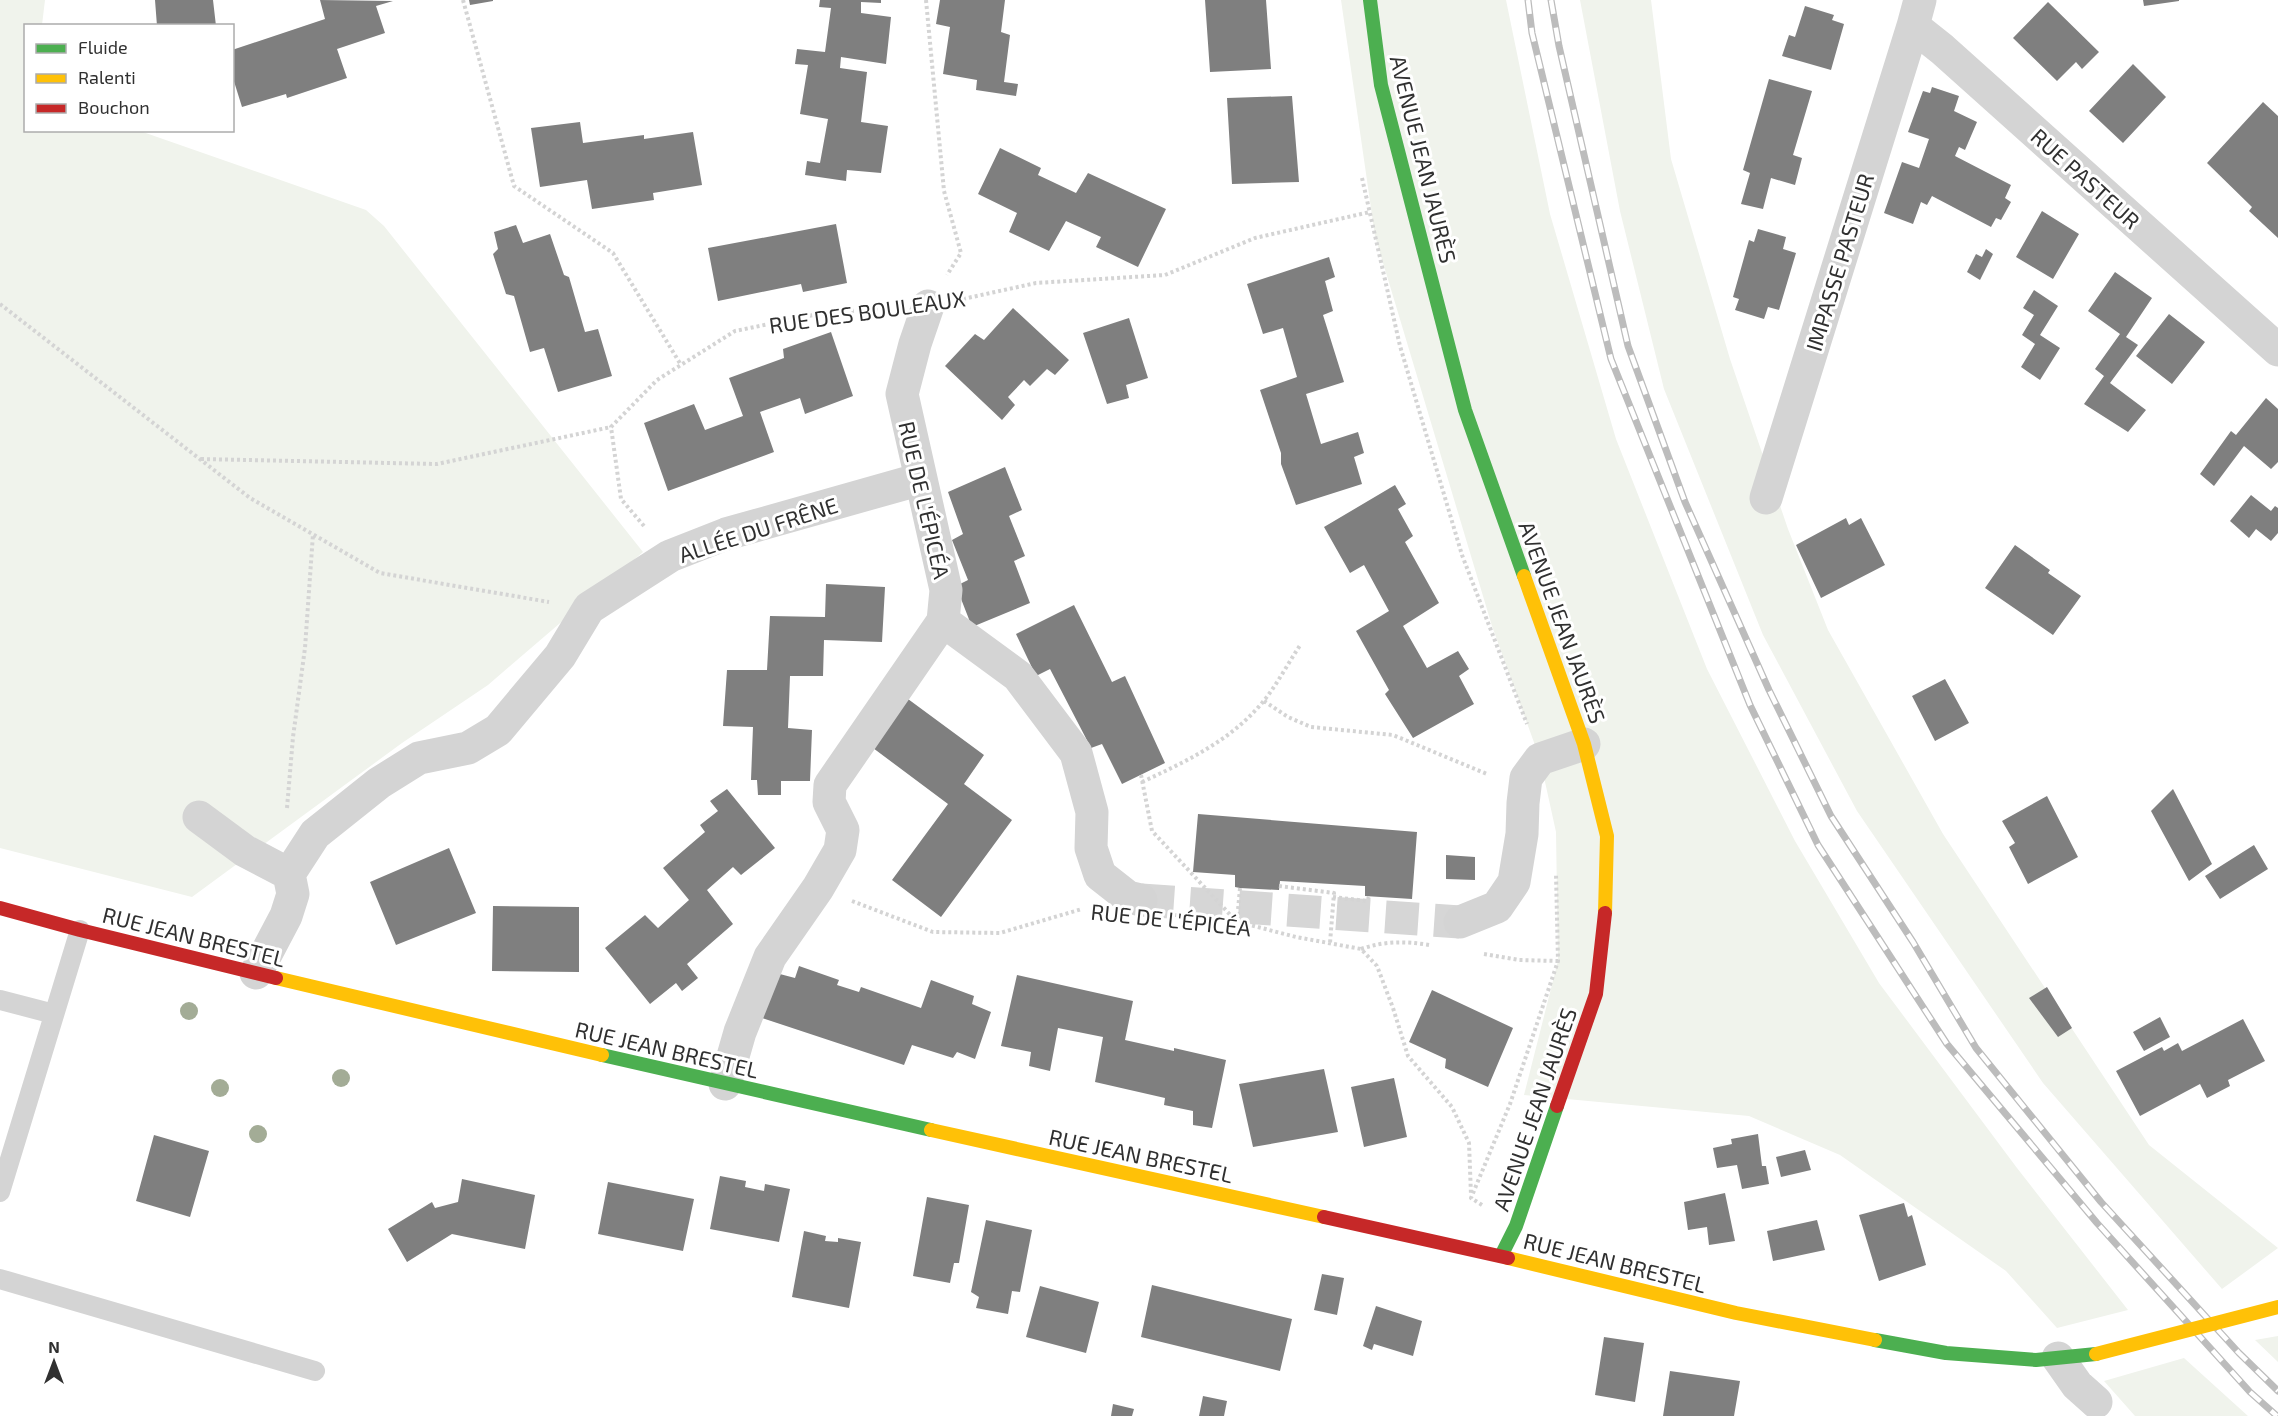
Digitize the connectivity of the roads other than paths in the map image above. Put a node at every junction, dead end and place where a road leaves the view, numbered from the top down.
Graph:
1 (1370, 0) edge
2 (1916, 13) edge
3 (928, 306) road end
4 (2278, 350) edge
5 (921, 479) junction
6 (1766, 498) dead end
7 (943, 621) junction
8 (1584, 744) junction
9 (199, 817) dead end
10 (296, 863) junction
11 (1153, 907) tunnel mouth
12 (0, 908) edge
13 (1460, 922) tunnel mouth
14 (80, 930) junction
15 (256, 973) junction
16 (0, 1000) edge
17 (54, 1014) junction
18 (725, 1084) junction
19 (0, 1192) edge
20 (1501, 1256) junction
21 (0, 1279) edge
22 (2278, 1307) edge
23 (2058, 1358) junction
24 (315, 1371) dead end
25 (2096, 1402) dead end

1 - 8 street, AVENUE JEAN JAURÈS
2 - 4 street, RUE PASTEUR
2 - 6 street, IMPASSE PASTEUR
3 - 5 street, RUE DE L'ÉPICÉA
5 - 7 street, RUE DE L'ÉPICÉA
5 - 10 street, ALLÉE DU FRÊNE
7 - 11 street, RUE DE L'ÉPICÉA
7 - 18 street
8 - 13 street
8 - 20 street, AVENUE JEAN JAURÈS
9 - 10 street
10 - 15 street
12 - 14 street, RUE JEAN BRESTEL
14 - 15 street, RUE JEAN BRESTEL
14 - 17 lane
15 - 18 street, RUE JEAN BRESTEL
16 - 17 lane
17 - 19 lane
18 - 20 street, RUE JEAN BRESTEL
20 - 23 street, RUE JEAN BRESTEL
21 - 24 lane
22 - 23 street, RUE JEAN BRESTEL, bridge
23 - 25 street

